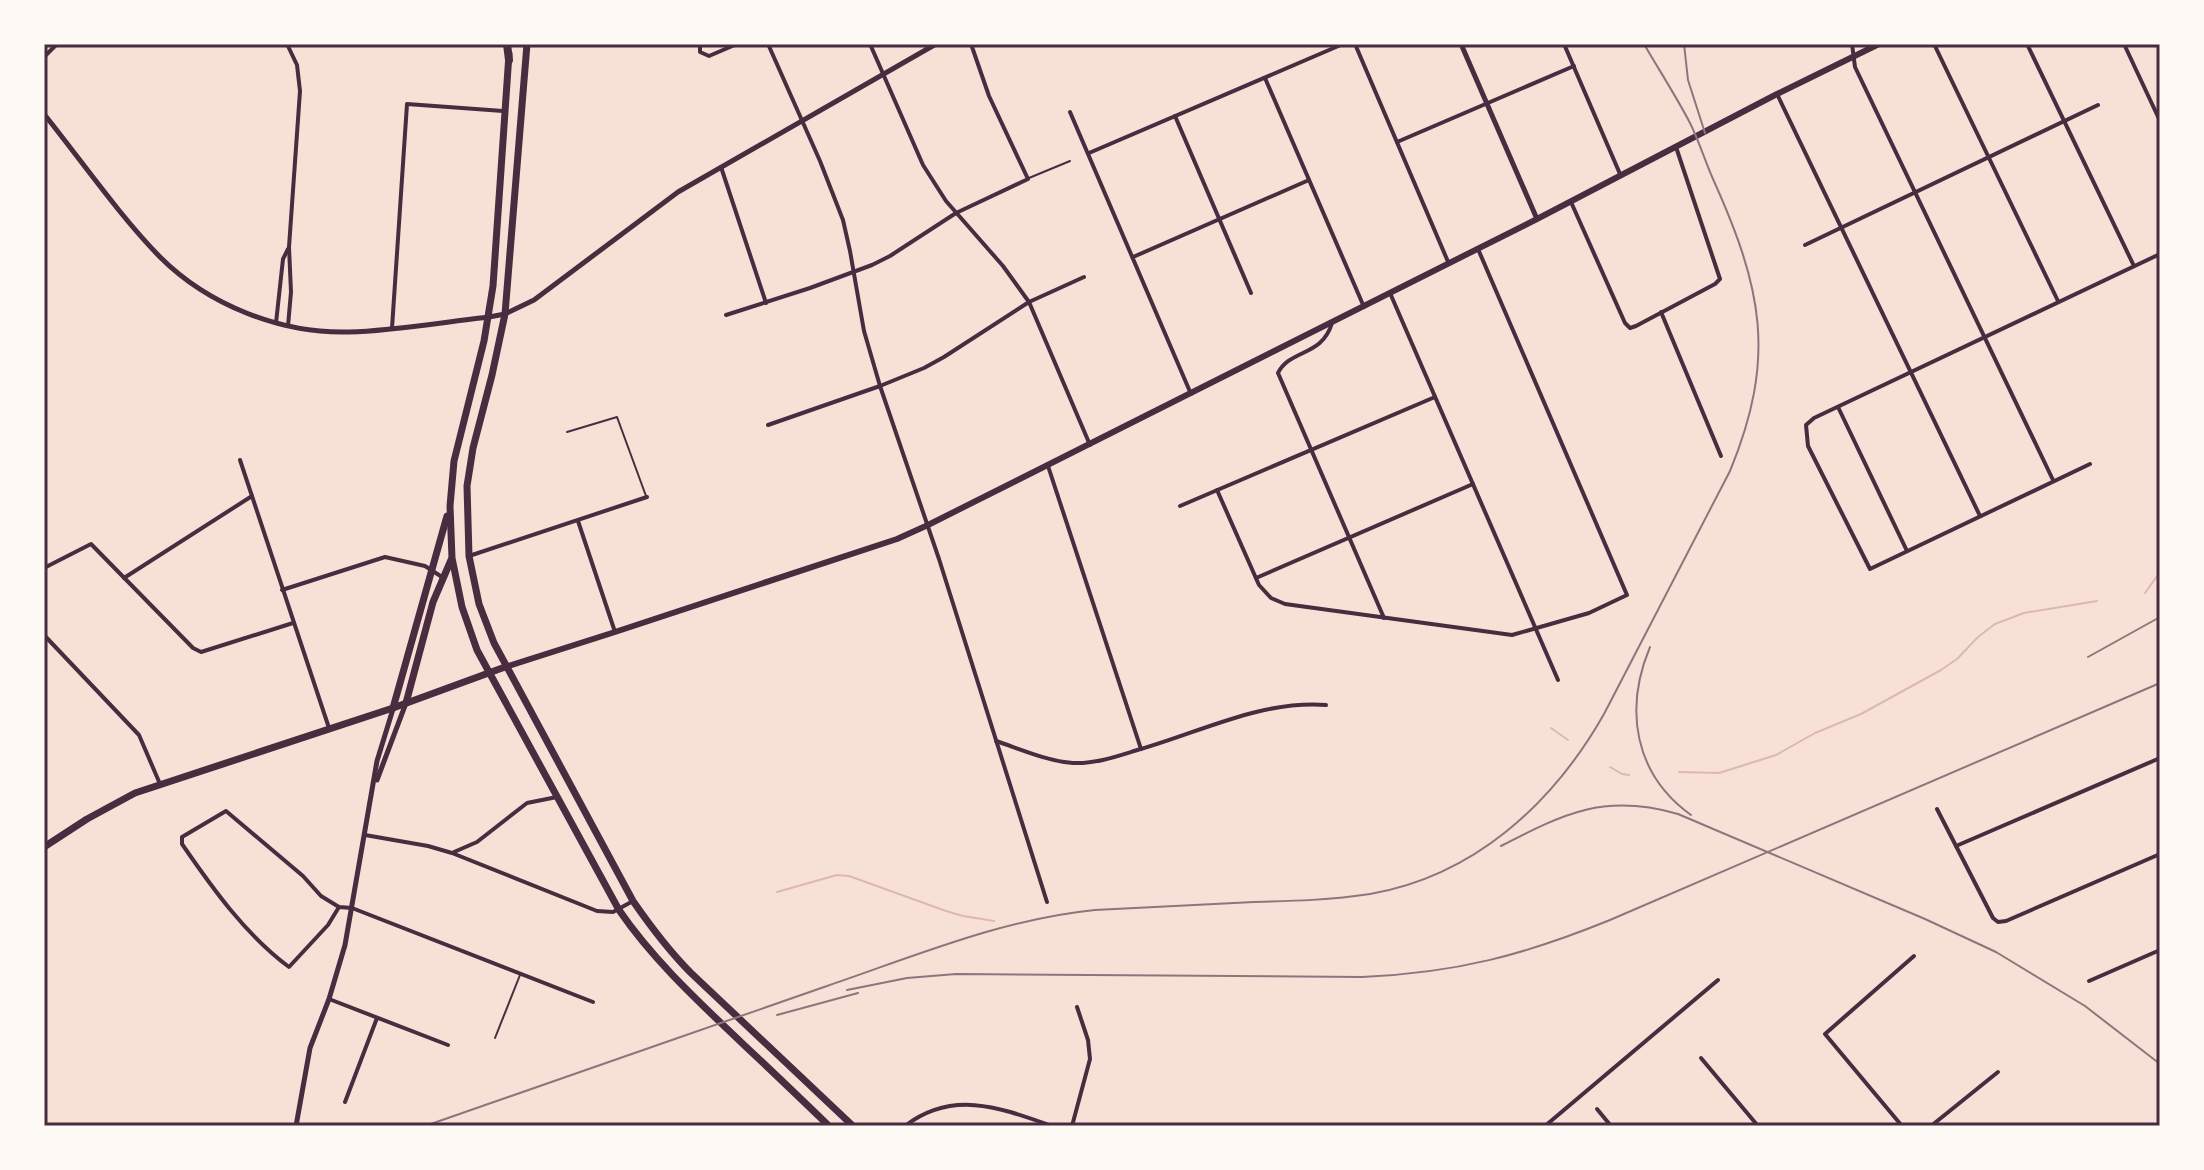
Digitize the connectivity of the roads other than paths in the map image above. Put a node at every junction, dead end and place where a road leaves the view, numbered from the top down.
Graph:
1 (57, 44) edge
2 (287, 44) edge
3 (509, 44) edge
4 (527, 44) edge
5 (700, 44) edge
6 (737, 44) edge
7 (768, 44) edge
8 (870, 44) edge
9 (936, 44) edge
10 (971, 44) edge
11 (1343, 44) edge
12 (1355, 44) edge
13 (1461, 44) edge
14 (1564, 44) edge
15 (1852, 44) edge
16 (1879, 44) edge
17 (1934, 44) edge
18 (2027, 44) edge
19 (2124, 44) edge
20 (44, 57) edge
21 (1852, 57) junction
22 (509, 60) joint
23 (1574, 66) junction
24 (883, 73) junction
25 (1265, 78) junction
26 (1777, 94) junction
27 (1487, 104) junction
28 (2098, 105) dead end
29 (505, 111) junction
30 (1070, 112) dead end
31 (44, 114) edge
32 (1175, 116) junction
33 (802, 121) junction
34 (2064, 121) junction
35 (2160, 121) edge
36 (1397, 142) junction
37 (1678, 146) junction
38 (1089, 153) junction
39 (1988, 157) junction
40 (1070, 161) dead end
41 (721, 167) junction
42 (1621, 175) junction
43 (1028, 179) junction
44 (1309, 180) junction
45 (1915, 192) junction
46 (1571, 202) junction
47 (956, 213) junction
48 (1219, 219) junction
49 (1537, 219) junction
50 (1841, 227) junction
51 (1805, 245) dead end
52 (289, 247) junction
53 (1478, 249) junction
54 (2160, 254) edge
55 (1133, 257) junction
56 (1449, 264) junction
57 (2134, 266) junction
58 (854, 272) junction
59 (1084, 277) dead end
60 (1251, 293) dead end
61 (1390, 293) junction
62 (1029, 302) junction
63 (2058, 302) junction
64 (766, 303) junction
65 (1364, 307) junction
66 (1661, 312) junction
67 (505, 314) junction
68 (726, 315) dead end
69 (489, 317) junction
70 (276, 323) junction
71 (1332, 323) junction
72 (288, 326) junction
73 (392, 328) junction
74 (1984, 337) junction
75 (1911, 372) junction
76 (880, 386) junction
77 (1191, 394) junction
78 (1435, 397) junction
79 (1838, 407) junction
80 (768, 425) dead end
81 (567, 432) dead end
82 (1090, 445) junction
83 (1311, 450) junction
84 (1721, 456) dead end
85 (240, 460) dead end
86 (2090, 464) dead end
87 (1048, 466) junction
88 (2053, 481) junction
89 (1473, 484) junction
90 (1217, 490) junction
91 (252, 496) junction
92 (647, 497) joint
93 (450, 506) junction
94 (1180, 506) dead end
95 (1980, 516) junction
96 (578, 521) junction
97 (928, 525) junction
98 (1349, 538) junction
99 (1907, 551) junction
100 (469, 556) junction
101 (452, 558) junction
102 (44, 568) edge
103 (432, 570) junction
104 (442, 577) junction
105 (124, 578) junction
106 (1256, 578) junction
107 (282, 590) junction
108 (1384, 618) junction
109 (293, 623) junction
110 (1536, 629) junction
111 (615, 632) junction
112 (44, 635) edge
113 (505, 667) junction
114 (489, 672) junction
115 (1558, 680) dead end
116 (406, 703) junction
117 (1326, 705) dead end
118 (393, 708) junction
119 (329, 728) junction
120 (996, 741) junction
121 (1141, 749) junction
122 (2160, 758) edge
123 (160, 784) junction
124 (374, 788) junction
125 (557, 797) junction
126 (1937, 809) dead end
127 (365, 835) junction
128 (1956, 846) junction
129 (44, 847) edge
130 (452, 853) junction
131 (2160, 854) edge
132 (633, 901) junction
133 (1047, 902) dead end
134 (339, 907) junction
135 (352, 908) junction
136 (619, 910) junction
137 (2160, 950) edge
138 (1914, 956) dead end
139 (521, 973) junction
140 (1718, 980) dead end
141 (2089, 981) dead end
142 (329, 999) junction
143 (593, 1002) dead end
144 (1077, 1007) dead end
145 (377, 1018) junction
146 (495, 1038) dead end
147 (448, 1045) dead end
148 (1701, 1058) dead end
149 (1998, 1072) dead end
150 (345, 1102) dead end
151 (1597, 1109) dead end
152 (296, 1126) edge
153 (829, 1126) edge
154 (853, 1126) edge
155 (905, 1126) edge
156 (1052, 1126) edge
157 (1072, 1126) edge
158 (1545, 1126) edge
159 (1611, 1126) edge
160 (1758, 1126) edge
161 (1902, 1126) edge
162 (1931, 1126) edge

1 - 20 street
2 - 52 street
3 - 22 highway
4 - 67 main road
5 - 6 street
7 - 33 street
8 - 24 street
9 - 24 street
10 - 43 street
11 - 25 street
12 - 36 street
13 - 27 street
14 - 23 street
15 - 21 street
16 - 21 main road
17 - 39 street
18 - 34 street
19 - 35 street
21 - 26 main road
21 - 45 street
22 - 29 main road
23 - 27 street
23 - 42 street
24 - 33 street
24 - 47 street
25 - 32 street
25 - 44 street
26 - 37 main road
26 - 50 street
27 - 36 street
27 - 49 street
28 - 34 street
29 - 69 main road
29 - 73 street
30 - 38 street
31 - 70 street
32 - 38 street
32 - 48 street
33 - 41 street
33 - 58 street
34 - 39 street
34 - 57 street
36 - 56 street
37 - 42 main road
37 - 66 street
38 - 55 street
39 - 45 street
39 - 63 street
40 - 43 lane
41 - 64 street
41 - 67 street
42 - 46 main road
43 - 47 street
44 - 48 street
44 - 65 street
45 - 50 street
45 - 74 street
46 - 49 main road
46 - 66 street
47 - 58 street
47 - 62 street
48 - 55 street
48 - 60 street
49 - 53 main road
50 - 51 street
50 - 75 street
52 - 70 street
52 - 72 street
53 - 56 main road
53 - 110 street
54 - 57 street
55 - 77 street
56 - 61 main road
57 - 63 street
58 - 64 street
58 - 76 street
59 - 62 street
61 - 65 main road
61 - 78 street
62 - 76 street
62 - 82 street
63 - 74 street
64 - 68 street
65 - 71 main road
66 - 84 street
67 - 69 street
67 - 100 main road
69 - 73 street
69 - 93 main road
70 - 72 street
71 - 77 main road
71 - 83 street
72 - 73 street
74 - 75 street
74 - 88 street
75 - 79 street
75 - 95 street
76 - 80 street
76 - 97 street
77 - 82 main road
78 - 83 street
78 - 89 street
79 - 99 street
79 - 99 street
81 - 92 lane
82 - 87 main road
83 - 90 street
83 - 98 street
85 - 91 street
86 - 88 street
87 - 97 main road
87 - 121 street
88 - 95 street
89 - 98 street
89 - 110 street
90 - 94 street
90 - 106 street
91 - 105 street
91 - 107 street
92 - 96 street
93 - 101 main road
93 - 103 main road
95 - 99 street
96 - 100 street
96 - 111 street
97 - 111 main road
97 - 120 street
98 - 106 street
98 - 108 street
100 - 101 main road
100 - 113 main road
101 - 104 main road
101 - 114 main road
102 - 105 street
103 - 104 street
103 - 107 street
103 - 118 main road
104 - 116 main road
105 - 109 street
106 - 108 street
107 - 109 street
108 - 110 street
109 - 119 street
110 - 115 street
111 - 113 main road
112 - 123 street
113 - 114 main road
113 - 132 main road
114 - 116 main road
114 - 125 main road
116 - 118 main road
116 - 124 street
117 - 121 street
118 - 119 main road
118 - 124 street
119 - 123 main road
120 - 121 street
120 - 133 street
122 - 128 street
123 - 129 main road
124 - 127 street
125 - 130 street
125 - 136 main road
126 - 128 street
127 - 130 street
127 - 135 street
128 - 131 street
130 - 136 street
132 - 136 street
132 - 154 main road
134 - 134 street
134 - 135 street
135 - 139 street
135 - 142 street
136 - 153 main road
137 - 141 street
138 - 161 street
139 - 143 street
139 - 146 lane
140 - 158 street
142 - 145 street
142 - 152 street
144 - 157 street
145 - 147 street
145 - 150 street
148 - 160 street
149 - 162 street
151 - 159 street
155 - 156 street

